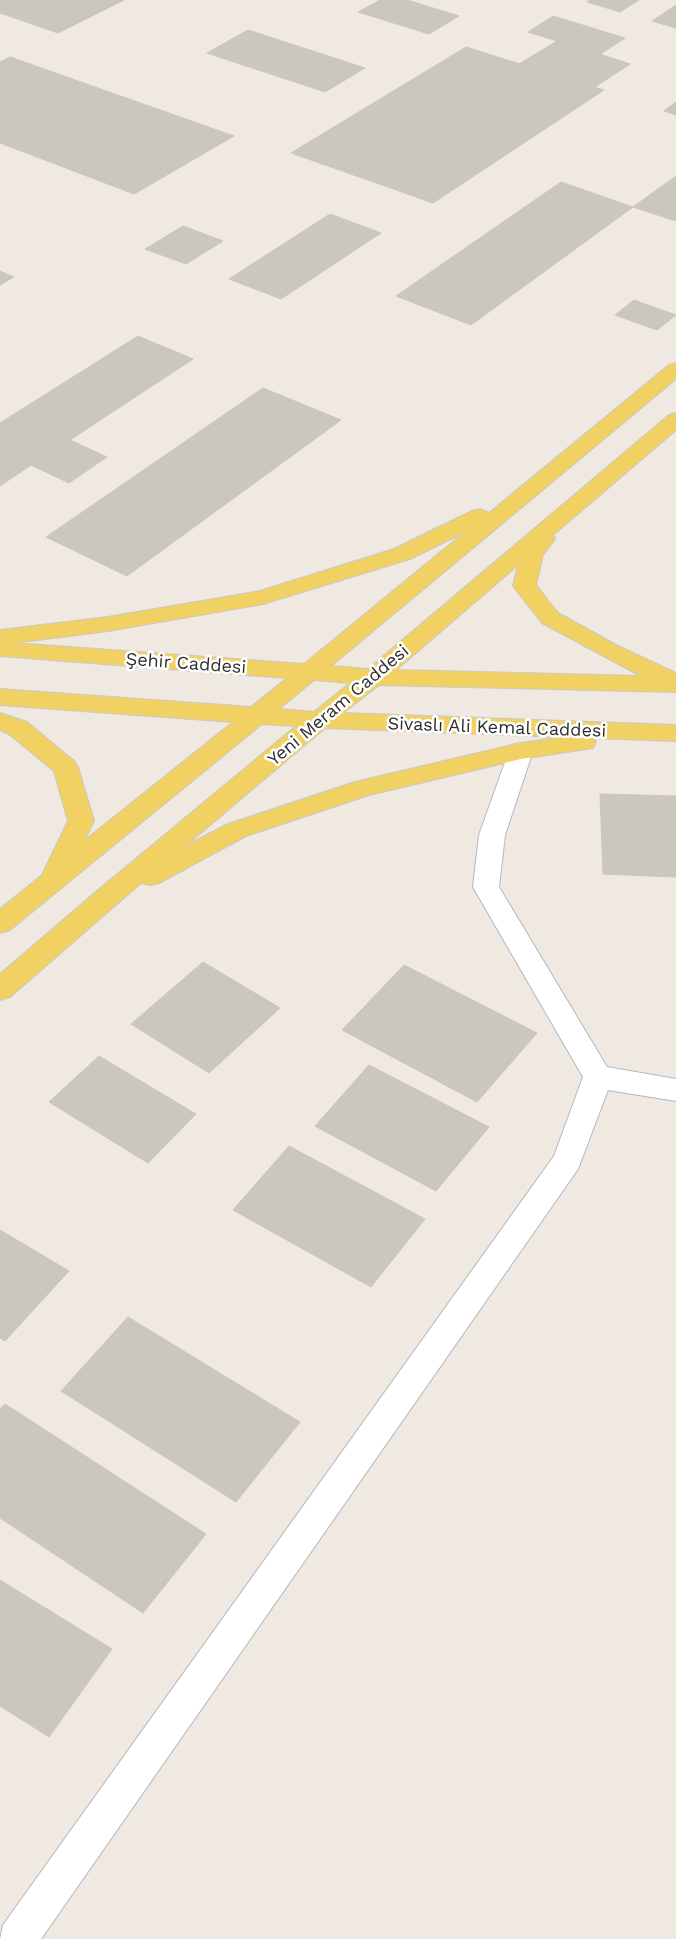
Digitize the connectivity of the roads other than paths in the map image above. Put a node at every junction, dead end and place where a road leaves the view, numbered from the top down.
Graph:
1 (676, 369) edge
2 (676, 419) edge
3 (518, 498) junction
4 (559, 519) junction
5 (0, 637) edge
6 (0, 649) edge
7 (308, 672) junction
8 (373, 677) junction
9 (676, 684) edge
10 (0, 697) edge
11 (257, 715) junction
12 (318, 720) junction
13 (0, 721) edge
14 (646, 732) junction
15 (676, 733) edge
16 (521, 751) junction
17 (51, 883) junction
18 (100, 903) junction
19 (0, 923) edge
20 (0, 990) edge
21 (598, 1077) junction
22 (676, 1090) edge
23 (17, 1939) edge

1 - 3 main road
2 - 4 main road, Yeni Meram Caddesi
3 - 5 main road
3 - 7 main road
4 - 8 main road, Yeni Meram Caddesi
4 - 9 main road
6 - 7 main road, Şehir Caddesi
7 - 8 main road, Şehir Caddesi
7 - 11 main road
8 - 9 main road
8 - 12 main road, Yeni Meram Caddesi
10 - 11 main road
11 - 12 main road
11 - 17 main road
12 - 14 main road, Sivaslı Ali Kemal Caddesi
12 - 18 main road, Yeni Meram Caddesi
13 - 17 main road
14 - 15 main road, Sivaslı Ali Kemal Caddesi
14 - 16 main road
16 - 18 main road
16 - 21 street
17 - 19 main road
18 - 20 main road, Yeni Meram Caddesi
21 - 22 street
21 - 23 street

